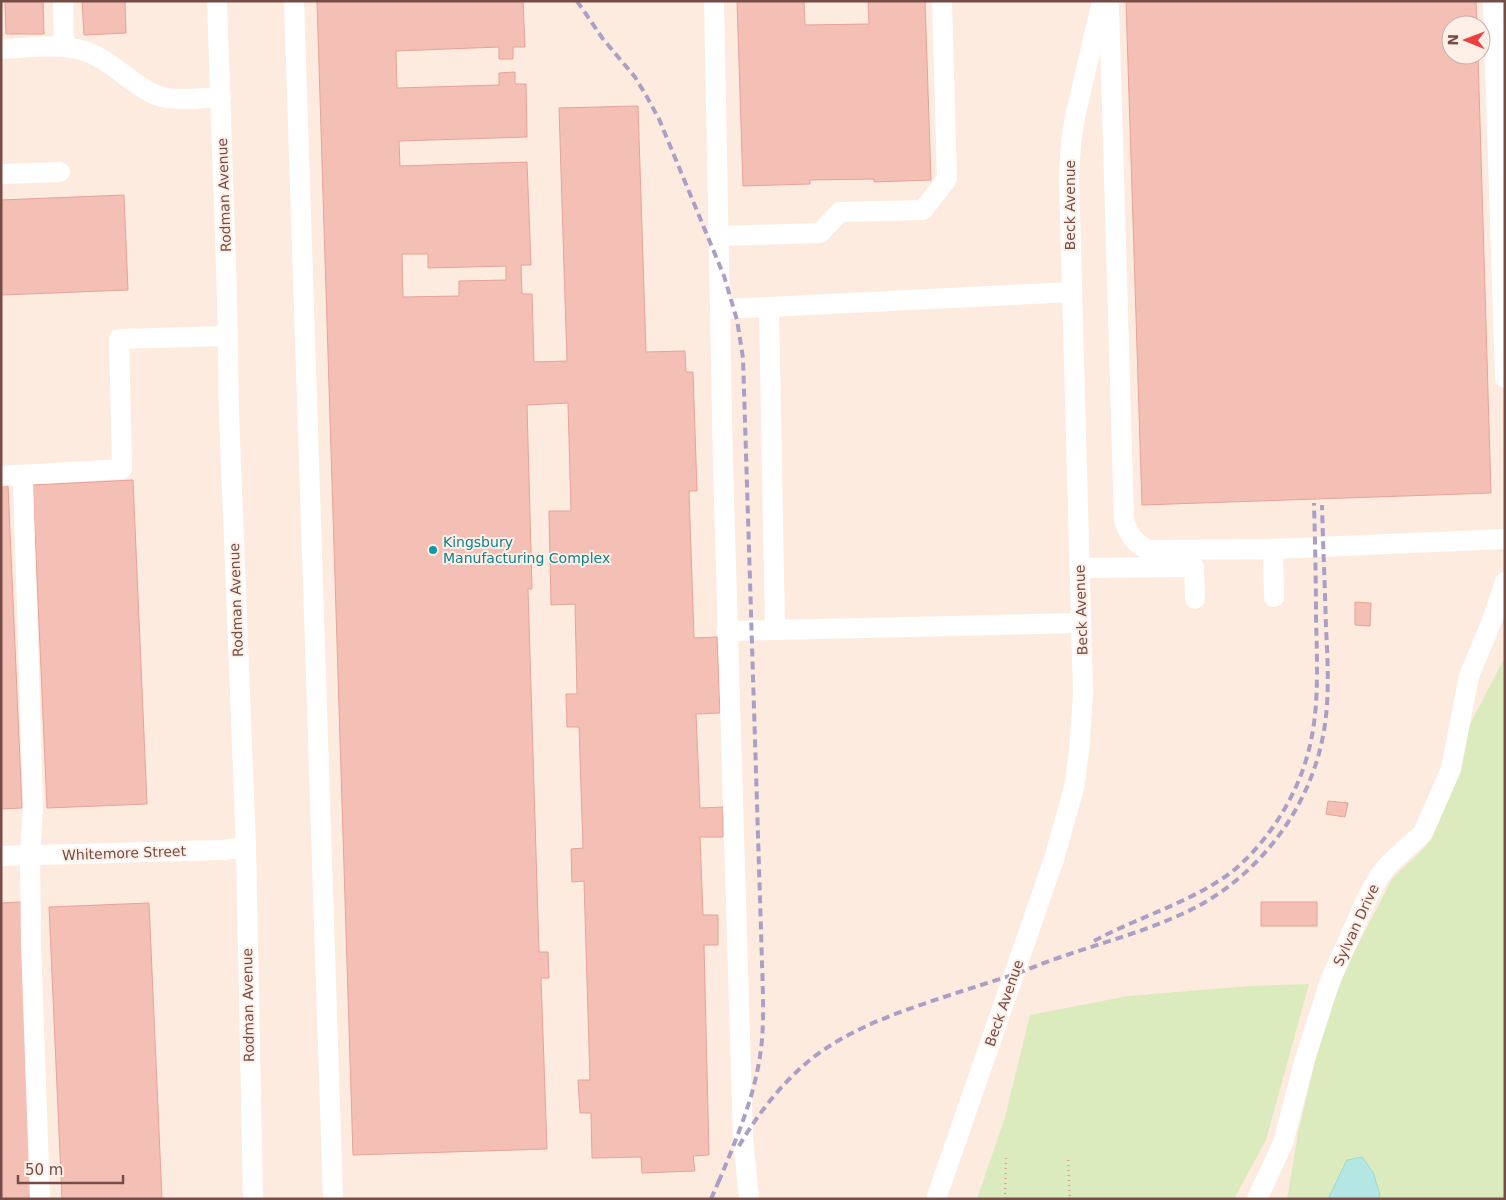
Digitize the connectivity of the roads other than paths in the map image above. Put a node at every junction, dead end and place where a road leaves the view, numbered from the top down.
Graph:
1 (63, 1) edge
2 (217, 1) edge
3 (294, 1) edge
4 (714, 1) edge
5 (942, 1) edge
6 (1102, 1) edge
7 (1109, 1) edge
8 (1493, 1) edge
9 (64, 47) junction
10 (1, 49) edge
11 (221, 97) junction
12 (60, 172) dead end
13 (1, 174) edge
14 (718, 236) junction
15 (1071, 292) junction
16 (769, 307) junction
17 (720, 309) junction
18 (227, 336) junction
19 (1505, 378) edge
20 (1, 476) edge
21 (23, 476) junction
22 (1505, 540) edge
23 (1273, 549) junction
24 (1080, 568) junction
25 (1505, 582) edge
26 (1274, 597) dead end
27 (1195, 599) dead end
28 (1081, 623) junction
29 (775, 630) junction
30 (728, 631) junction
31 (246, 847) junction
32 (30, 855) junction
33 (1, 856) edge
34 (40, 1199) edge
35 (253, 1199) edge
36 (333, 1199) edge
37 (749, 1199) edge
38 (936, 1199) edge
39 (1257, 1199) edge

1 - 9 street
2 - 11 street, Rodman Avenue
3 - 36 street
4 - 14 street
5 - 14 street
6 - 15 street, Beck Avenue
7 - 23 street
8 - 19 street
9 - 10 street
9 - 11 street
11 - 18 street, Rodman Avenue
12 - 13 street
14 - 17 street
15 - 16 street
15 - 24 street, Beck Avenue
16 - 17 street
16 - 29 street
17 - 30 street
18 - 21 street
18 - 31 street, Rodman Avenue
20 - 21 street
21 - 32 street
22 - 23 street
23 - 26 street
24 - 27 street
24 - 28 street, Beck Avenue
25 - 39 street, Sylvan Drive
28 - 29 street
28 - 38 street, Beck Avenue
29 - 30 street
30 - 37 street
31 - 32 street, Whitemore Street
31 - 35 street, Rodman Avenue
32 - 33 street, Whitemore Street
32 - 34 street

